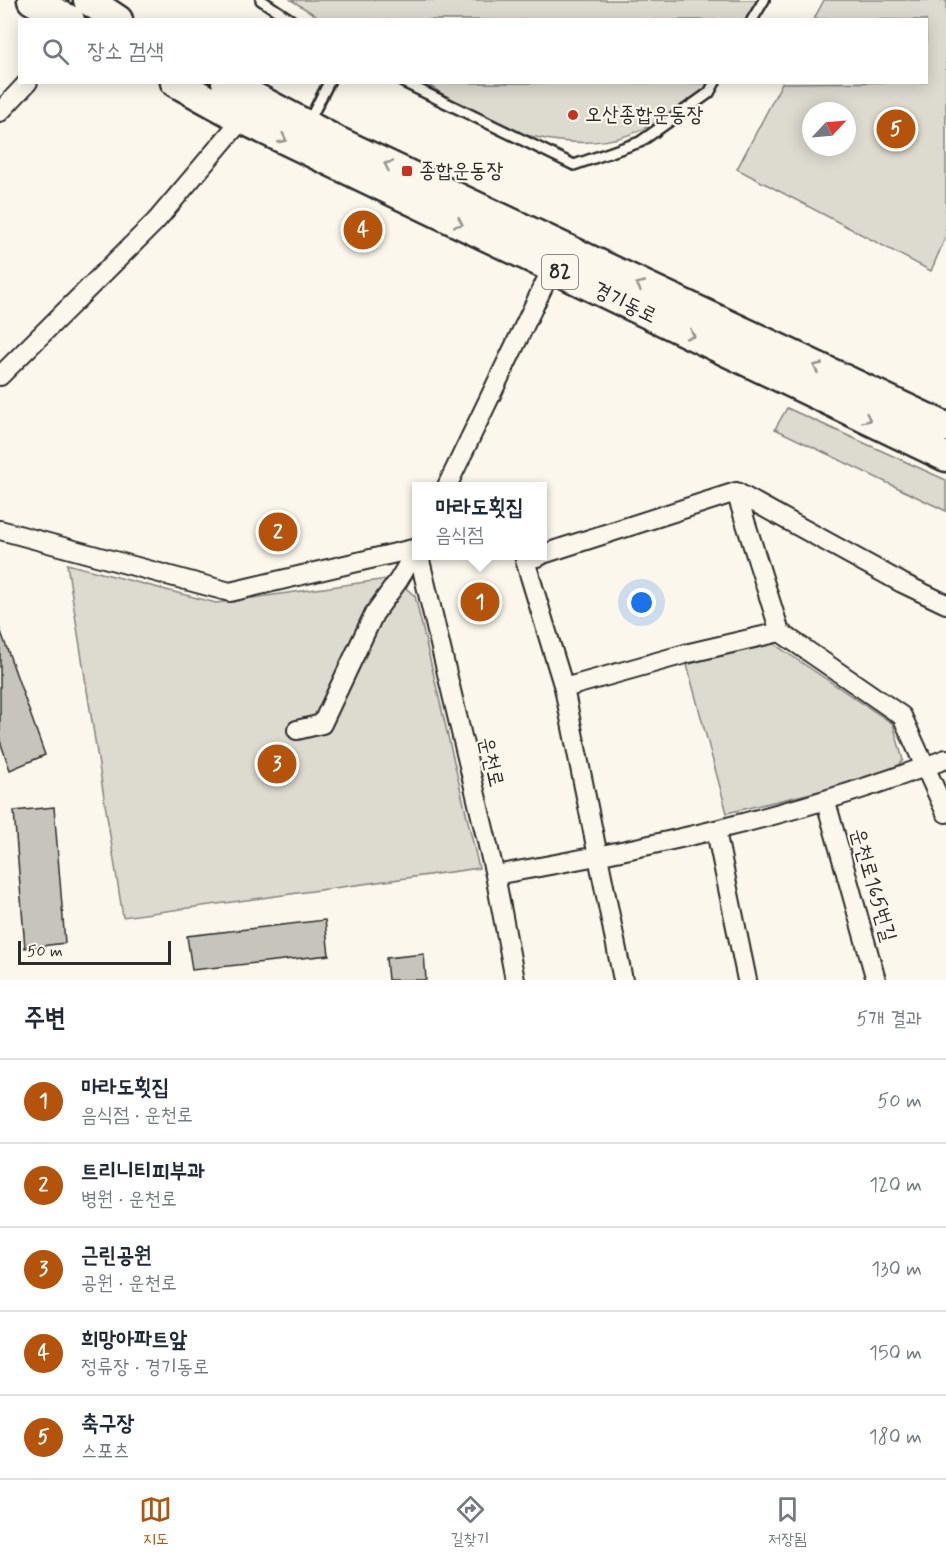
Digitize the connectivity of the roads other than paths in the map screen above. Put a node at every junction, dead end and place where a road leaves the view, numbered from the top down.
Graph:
1 (32, 0) edge
2 (45, 0) edge
3 (261, 0) edge
4 (764, 0) edge
5 (89, 11) edge
6 (288, 18) edge
7 (753, 18) edge
8 (26, 84) edge
9 (180, 84) edge
10 (227, 84) edge
11 (328, 84) edge
12 (407, 84) edge
13 (714, 84) edge
14 (250, 110) junction
15 (0, 112) edge
16 (307, 126) junction
17 (557, 258) junction
18 (0, 376) edge
19 (946, 428) edge
20 (946, 457) edge
21 (449, 482) edge
22 (736, 492) junction
23 (0, 530) edge
24 (412, 549) edge
25 (547, 553) edge
26 (412, 557) edge
27 (420, 560) edge
28 (525, 560) edge
29 (946, 603) edge
30 (780, 632) junction
31 (564, 688) junction
32 (297, 730) dead end
33 (946, 759) edge
34 (927, 766) junction
35 (826, 801) junction
36 (946, 813) edge
37 (716, 831) junction
38 (597, 855) junction
39 (495, 875) junction
40 (515, 980) edge
41 (623, 980) edge
42 (747, 980) edge
43 (876, 980) edge

1 - 5 main road
2 - 5 main road
3 - 6 lane
4 - 7 lane
8 - 15 street
9 - 14 main road, 경기동로 / 82
10 - 14 main road, 경기동로 / 82
11 - 16 lane
12 - 13 lane
14 - 16 main road, 경기동로 / 82
14 -> 17 main road, 경기동로 / 82
14 - 18 street
17 -> 16 main road, 경기동로 / 82
19 -> 17 main road, 경기동로 / 82
17 -> 20 main road, 경기동로 / 82
17 - 21 street
22 - 25 street
22 - 29 street
22 - 30 street
23 - 24 street
26 - 32 street
27 - 39 street, 운천로
28 - 31 street
30 - 31 street
30 - 34 street
31 - 38 street
33 - 34 street
34 - 35 street
34 - 36 street
35 - 37 street
35 - 43 street, 운천로165번길
37 - 38 street
37 - 42 street
38 - 39 street
38 - 41 street
39 - 40 street, 운천로

